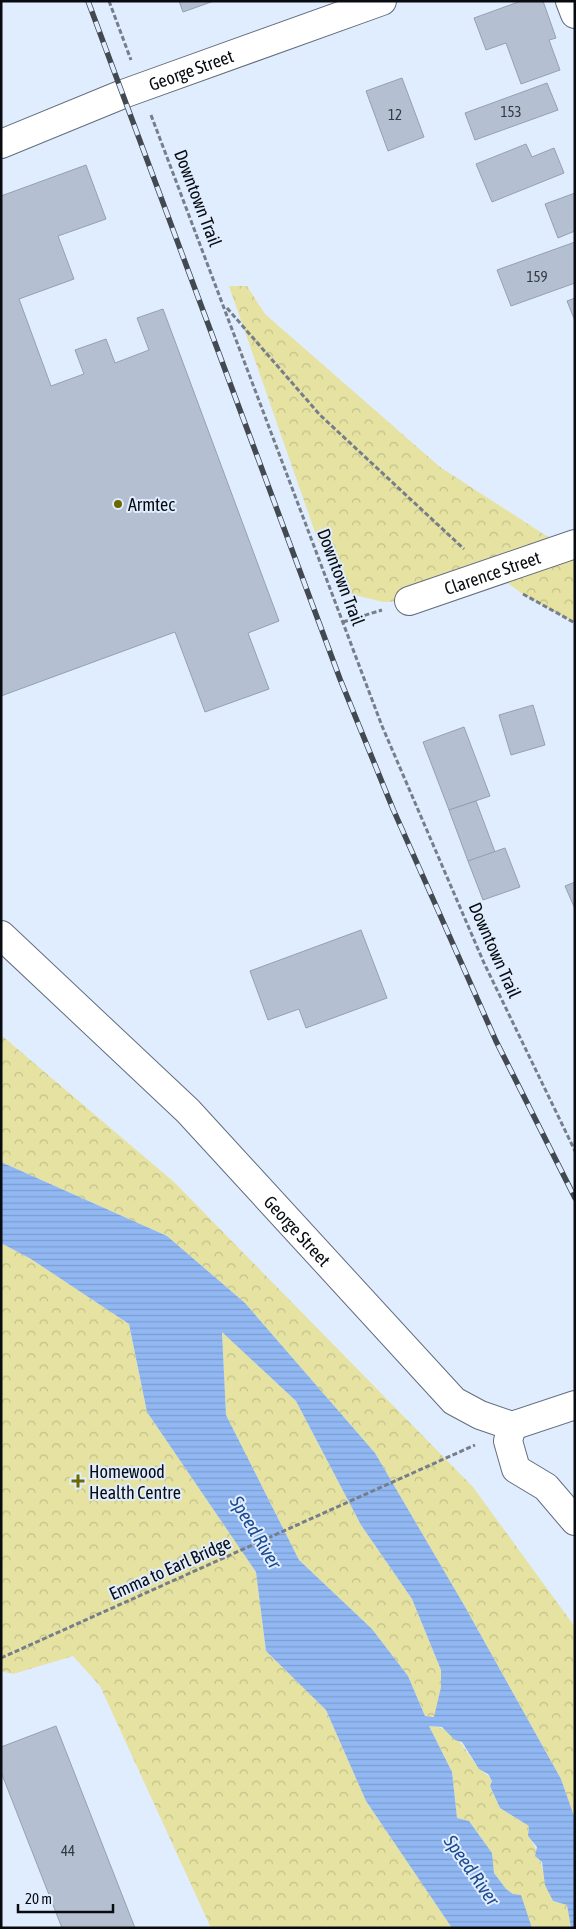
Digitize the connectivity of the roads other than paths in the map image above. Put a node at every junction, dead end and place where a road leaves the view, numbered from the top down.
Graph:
1 (382, 1) edge
2 (570, 1) edge
3 (575, 14) edge
4 (1, 144) edge
5 (575, 544) edge
6 (409, 601) road end
7 (1, 935) edge
8 (575, 1405) edge
9 (512, 1426) junction
10 (575, 1521) edge

1 - 4 street, George Street
2 - 3 street
5 - 6 street, Clarence Street
7 - 9 street, George Street
8 - 9 street
9 - 10 street

